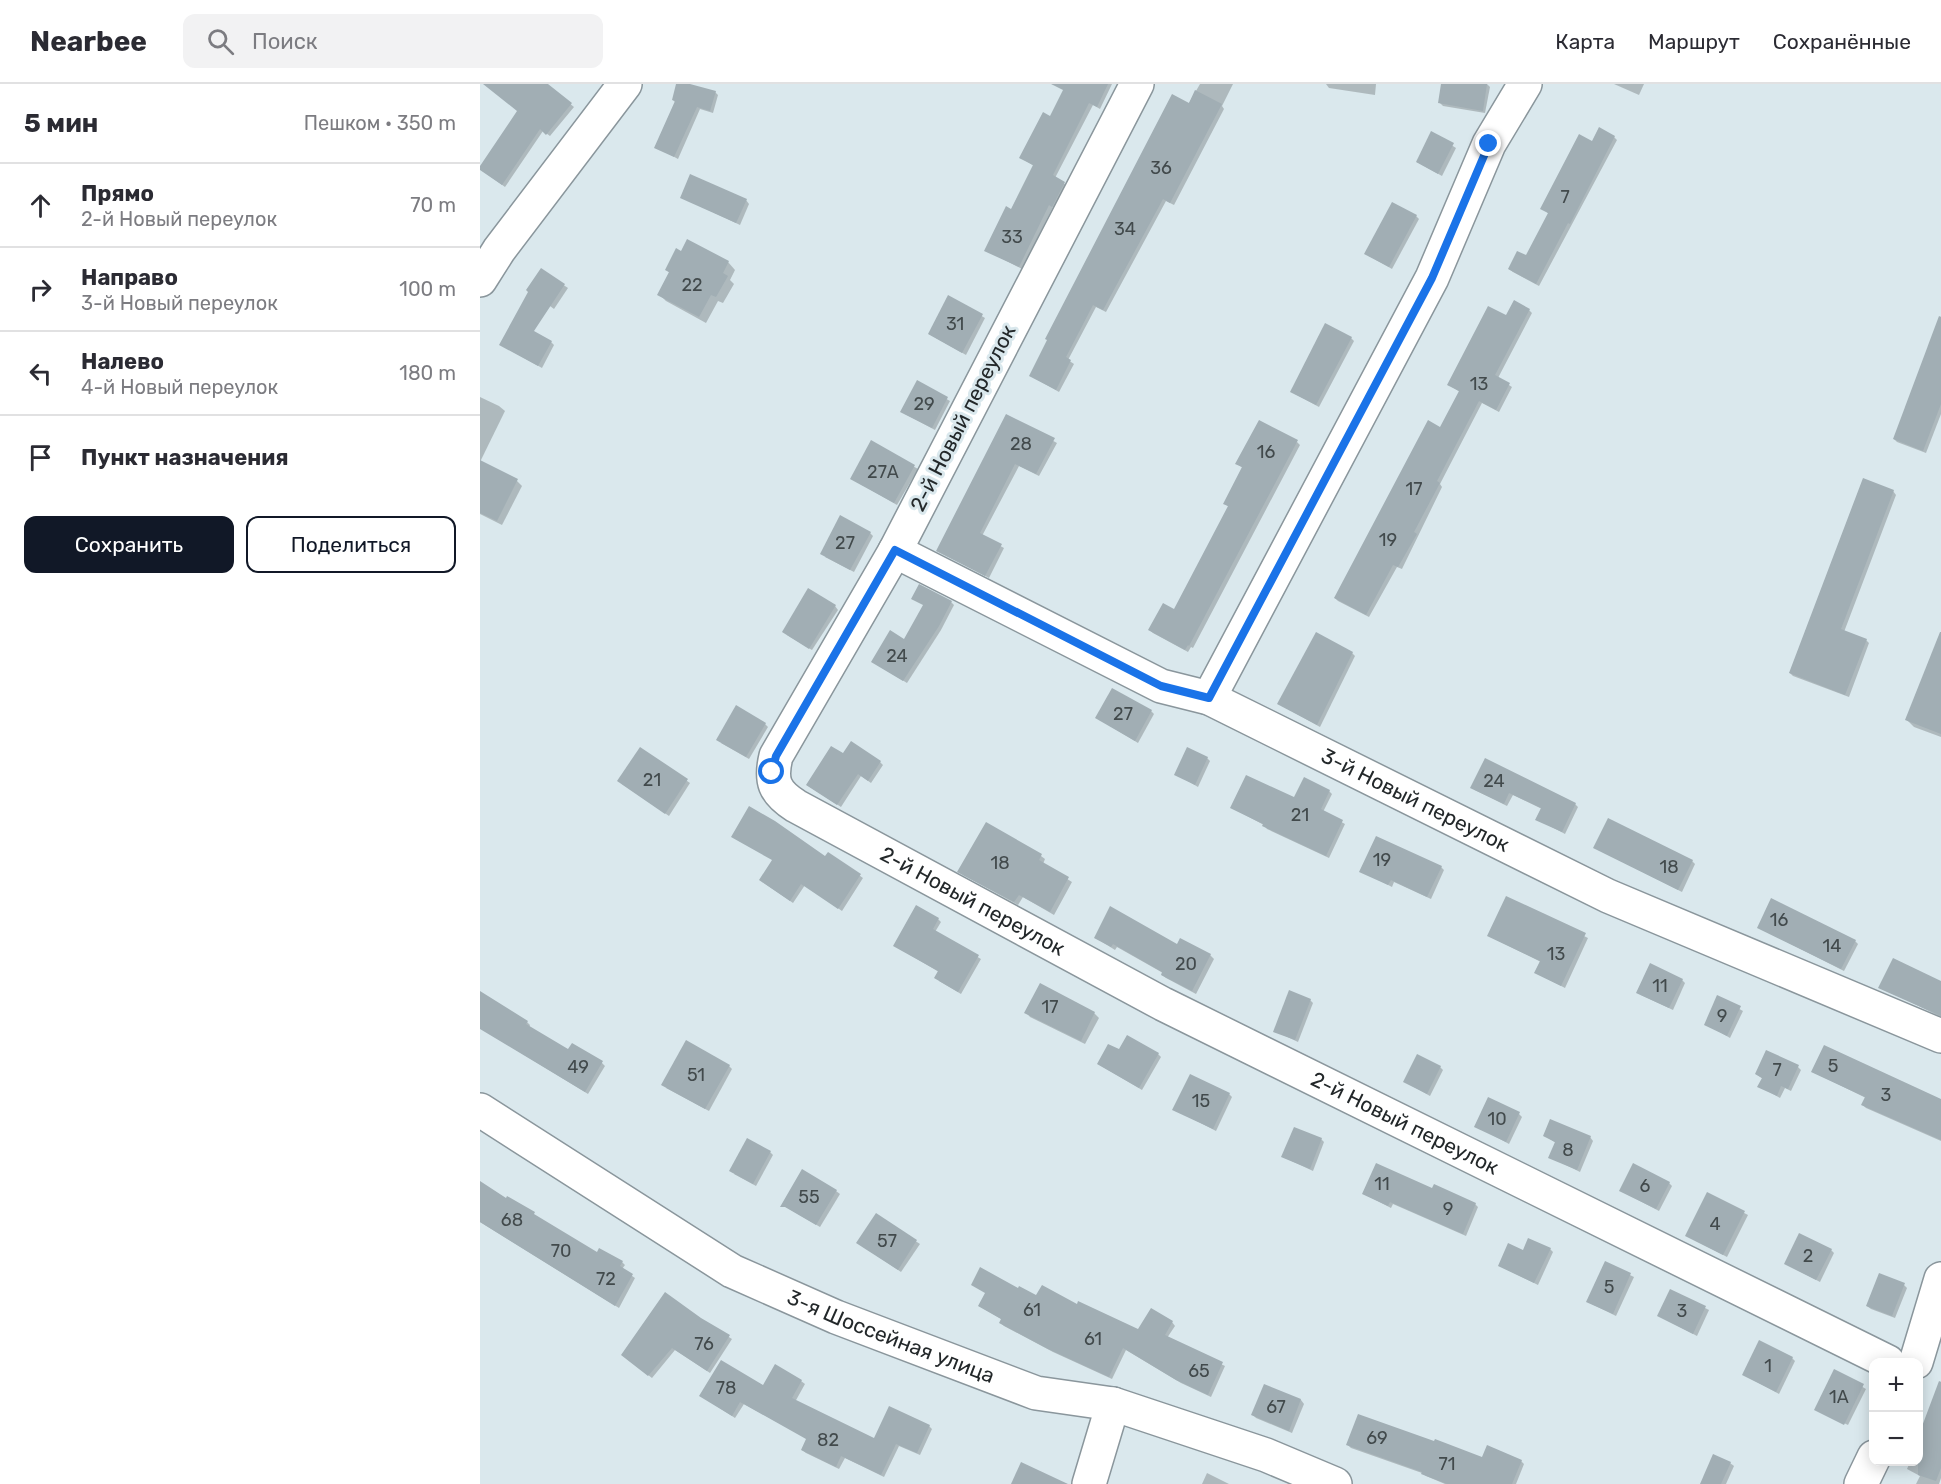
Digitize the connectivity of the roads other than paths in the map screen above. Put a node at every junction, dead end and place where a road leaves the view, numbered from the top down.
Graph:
1 (626, 84) edge
2 (1137, 84) edge
3 (1525, 84) edge
4 (480, 279) edge
5 (895, 550) junction
6 (1209, 698) junction
7 (1941, 1036) edge
8 (480, 1110) edge
9 (1941, 1279) edge
10 (1880, 1358) edge
11 (1917, 1358) edge
12 (1113, 1404) junction
13 (1870, 1466) edge
14 (1089, 1484) edge
15 (1335, 1484) edge
16 (1861, 1484) edge

1 - 4 street
2 - 5 street, 2-й Новый переулок
3 - 6 street
5 - 6 street, 3-й Новый переулок
5 - 10 street, 2-й Новый переулок
6 - 7 street, 3-й Новый переулок
8 - 12 street, 3-я Шоссейная улица
9 - 11 street
12 - 14 street
12 - 15 street, 3-я Шоссейная улица
13 - 16 street

